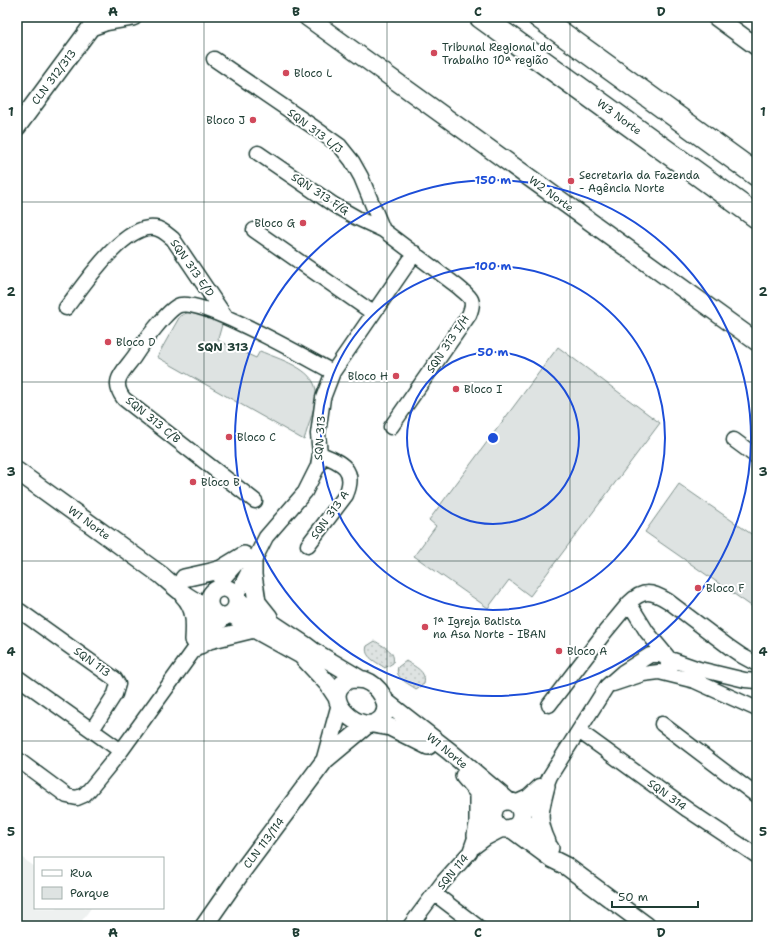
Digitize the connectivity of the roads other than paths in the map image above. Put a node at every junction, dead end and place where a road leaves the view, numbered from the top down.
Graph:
1 (133, 17) edge
2 (307, 17) edge
3 (481, 17) edge
4 (539, 17) edge
5 (716, 17) edge
6 (91, 22) edge
7 (757, 47) edge
8 (214, 59) dead end
9 (17, 127) edge
10 (258, 153) dead end
11 (757, 175) edge
12 (757, 217) edge
13 (254, 230) dead end
14 (384, 230) junction
15 (414, 253) junction
16 (66, 308) dead end
17 (374, 313) junction
18 (225, 316) junction
19 (757, 342) edge
20 (333, 372) junction
21 (391, 427) dead end
22 (734, 440) dead end
23 (320, 454) junction
24 (757, 457) edge
25 (17, 471) edge
26 (255, 501) dead end
27 (308, 545) dead end
28 (248, 558) junction
29 (181, 583) junction
30 (223, 603) junction
31 (629, 603) junction
32 (20, 611) dead end
33 (278, 628) junction
34 (254, 630) junction
35 (647, 632) junction
36 (196, 645) junction
37 (650, 656) junction
38 (667, 656) junction
39 (755, 663) dead end
40 (652, 672) junction
41 (669, 674) junction
42 (697, 675) junction
43 (17, 678) edge
44 (360, 679) junction
45 (757, 681) edge
46 (607, 686) junction
47 (338, 701) junction
48 (386, 702) junction
49 (549, 705) dead end
50 (757, 708) edge
51 (662, 724) dead end
52 (370, 725) junction
53 (92, 730) junction
54 (579, 731) junction
55 (121, 751) junction
56 (17, 759) edge
57 (325, 760) junction
58 (548, 781) junction
59 (478, 791) junction
60 (757, 796) edge
61 (509, 815) junction
62 (474, 842) junction
63 (550, 847) junction
64 (757, 856) edge
65 (566, 866) junction
66 (435, 894) junction
67 (204, 926) edge
68 (410, 926) edge
69 (477, 926) edge
70 (647, 926) edge

1 - 6 street
2 - 19 street, W2 Norte
3 - 12 main road, W3 Norte
4 - 11 main road
5 - 7 street
6 - 9 street, CLN 312/313
8 - 14 street, SQN 313 L/J
10 - 14 street, SQN 313 F/G
13 - 17 street
14 - 15 street
15 - 17 street, SQN 313
15 - 21 street, SQN 313 I/H
16 - 18 street, SQN 313 E/D
17 - 20 street, SQN 313
18 - 20 street
18 - 26 street, SQN 313 C/B
20 - 23 street, SQN 313
22 - 24 street
23 - 27 street, SQN 313 A
23 - 28 street, SQN 313
25 - 29 street, W1 Norte
28 - 29 street
28 - 30 street, SQN 313
28 - 30 street, SQN 313
28 - 33 street
29 - 30 street, W1 Norte
29 - 36 street
30 - 33 street, W1 Norte
30 - 34 street, W1 Norte
30 - 36 street
31 - 35 street
31 - 39 street
31 - 49 street
32 - 53 street, SQN 113
33 - 44 street, W1 Norte
34 - 36 street
34 - 47 street, W1 Norte
35 - 37 street
35 - 38 street
36 - 55 street
37 - 38 street
37 - 40 street
37 - 46 street
38 - 41 street
38 - 42 street
40 - 41 street
40 - 46 street
41 - 42 street
42 - 45 street
42 - 50 street
43 - 53 street
44 - 47 street
44 - 48 street
46 - 54 street
47 - 52 street
47 - 57 street, CLN 113/114
48 - 52 street
48 - 61 street, W1 Norte
51 - 60 street
52 - 57 street, CLN 113/114
52 - 59 street, W1 Norte
53 - 55 street
54 - 58 street
54 - 64 street, SQN 314
55 - 56 street
57 - 67 street, CLN 113/114
58 - 61 street
58 - 63 street
59 - 61 street, W1 Norte
59 - 62 street
61 - 62 street, SQN 114
61 - 63 street, W1 Norte
61 - 65 street, W1 Norte
62 - 66 street, SQN 114
63 - 65 street, W1 Norte
65 - 70 street, W1 Norte
66 - 68 street, SQN 114
66 - 69 street, SQN 114

